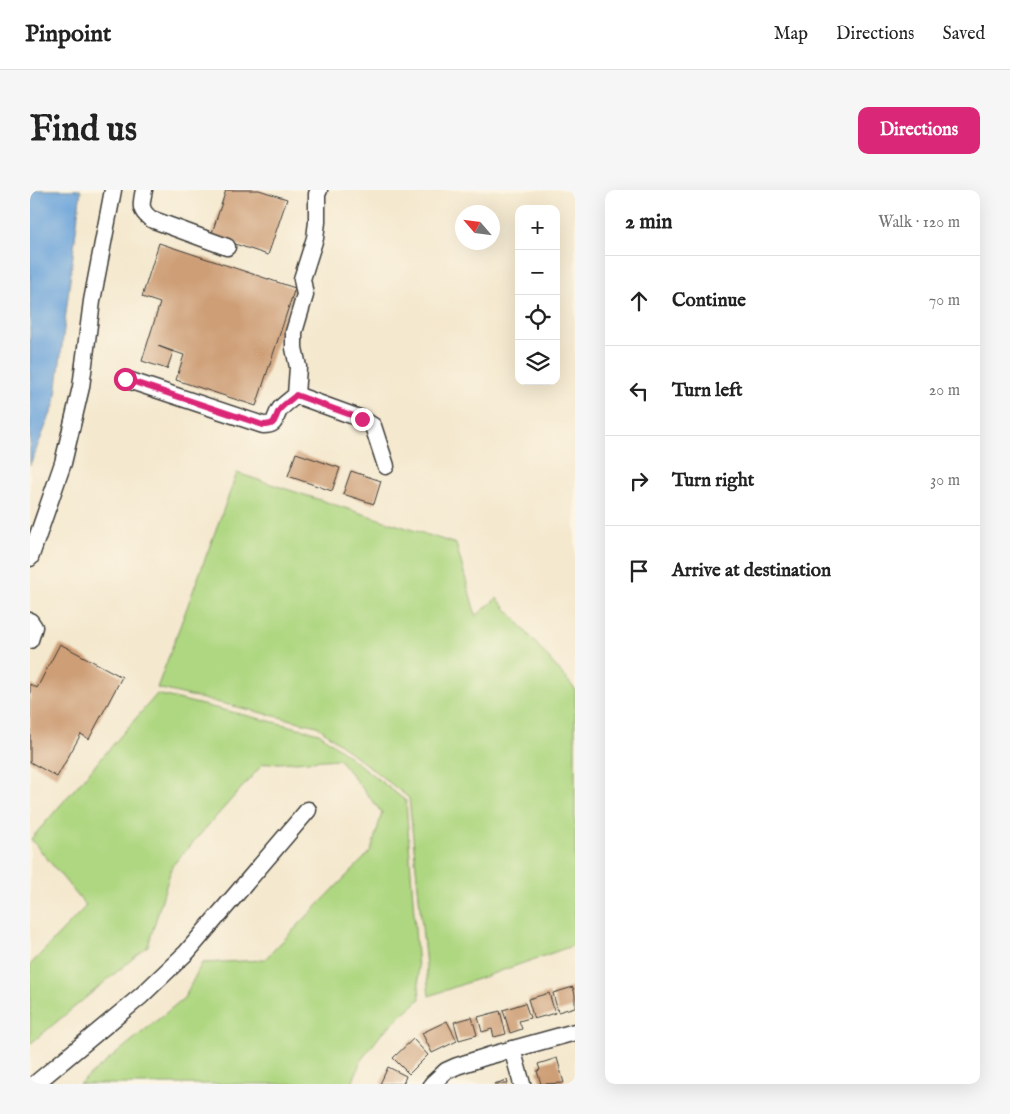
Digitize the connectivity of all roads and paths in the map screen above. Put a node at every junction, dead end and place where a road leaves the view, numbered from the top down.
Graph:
1 (113, 190) edge
2 (144, 190) edge
3 (319, 190) edge
4 (227, 248) dead end
5 (125, 379) dead end
6 (296, 395) junction
7 (386, 466) dead end
8 (30, 558) edge
9 (30, 621) edge
10 (30, 640) edge
11 (308, 810) dead end
12 (575, 1032) edge
13 (512, 1049) junction
14 (35, 1084) edge
15 (432, 1084) edge
16 (522, 1084) edge

1 - 8 street
2 - 4 street
3 - 6 street
5 - 6 street
6 - 7 street
9 - 10 street
11 - 14 street
12 - 13 street
13 - 15 street
13 - 16 street

